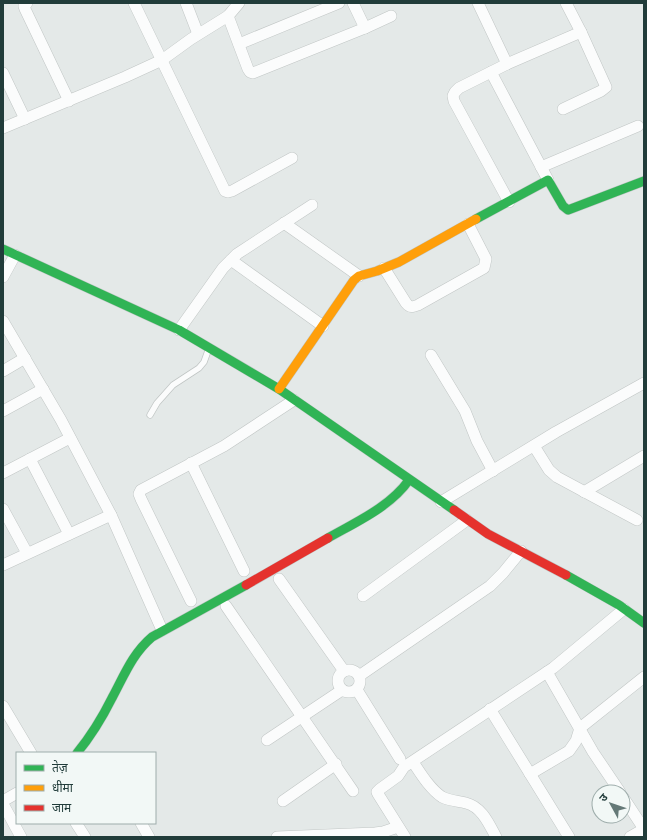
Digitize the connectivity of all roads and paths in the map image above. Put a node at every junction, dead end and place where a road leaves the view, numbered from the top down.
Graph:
1 (27, 3) edge
2 (134, 3) edge
3 (186, 3) edge
4 (239, 3) edge
5 (339, 3) edge
6 (353, 3) edge
7 (478, 3) edge
8 (566, 3) edge
9 (228, 16) junction
10 (391, 16) dead end
11 (365, 28) junction
12 (580, 32) junction
13 (198, 34) junction
14 (239, 44) junction
15 (162, 60) junction
16 (507, 64) junction
17 (491, 72) junction
18 (3, 73) edge
19 (69, 101) junction
20 (563, 109) dead end
21 (25, 119) junction
22 (638, 126) dead end
23 (3, 128) edge
24 (292, 158) dead end
25 (541, 167) junction
26 (548, 180) junction
27 (644, 181) edge
28 (509, 202) junction
29 (312, 205) dead end
30 (284, 223) junction
31 (468, 224) junction
32 (3, 249) edge
33 (15, 255) junction
34 (230, 260) junction
35 (384, 268) junction
36 (359, 276) junction
37 (3, 277) edge
38 (3, 322) edge
39 (323, 326) junction
40 (179, 330) junction
41 (209, 348) junction
42 (431, 355) dead end
43 (25, 358) junction
44 (3, 371) edge
45 (644, 383) edge
46 (43, 389) junction
47 (279, 389) junction
48 (294, 400) junction
49 (3, 411) edge
50 (150, 415) dead end
51 (70, 438) junction
52 (534, 446) junction
53 (644, 456) edge
54 (30, 459) junction
55 (191, 463) junction
56 (493, 471) junction
57 (3, 473) edge
58 (409, 480) junction
59 (584, 492) junction
60 (441, 502) junction
61 (3, 509) edge
62 (111, 515) junction
63 (467, 520) junction
64 (637, 520) dead end
65 (69, 534) junction
66 (521, 551) junction
67 (27, 553) junction
68 (3, 565) edge
69 (244, 571) dead end
70 (279, 579) dead end
71 (363, 596) dead end
72 (191, 601) dead end
73 (226, 606) dead end
74 (624, 609) junction
75 (641, 617) edge
76 (162, 630) junction
77 (344, 671) junction
78 (547, 672) junction
79 (359, 676) junction
80 (644, 677) edge
81 (342, 690) junction
82 (357, 690) junction
83 (3, 706) edge
84 (490, 709) junction
85 (303, 716) junction
86 (580, 728) junction
87 (267, 740) dead end
88 (30, 752) edge
89 (78, 752) edge
90 (400, 759) dead end
91 (413, 762) junction
92 (336, 764) junction
93 (530, 774) junction
94 (615, 784) edge
95 (353, 790) dead end
96 (16, 794) edge
97 (3, 801) edge
98 (283, 801) dead end
99 (3, 804) edge
100 (631, 809) edge
101 (77, 824) edge
102 (142, 824) edge
103 (398, 827) junction
104 (644, 829) edge
105 (21, 837) edge
106 (85, 837) edge
107 (149, 837) edge
108 (277, 837) edge
109 (405, 837) edge
110 (496, 837) edge
111 (569, 837) edge
112 (630, 837) edge

1 - 19 street
2 - 15 street
3 - 13 street
4 - 9 street
5 - 14 street
6 - 11 street
7 - 16 street
8 - 12 street
9 - 13 street
9 - 14 street
10 - 11 street
11 - 14 street
12 - 16 street
12 - 20 street
13 - 15 street
15 - 19 street
15 - 24 street
16 - 17 street
17 - 25 street
17 - 28 street
18 - 21 street
19 - 21 street
21 - 23 street
22 - 25 street
25 - 26 street
26 - 27 street
26 - 28 street
28 - 31 street
29 - 30 street
30 - 34 street
30 - 36 street
31 - 35 street
31 - 35 street
32 - 33 street
33 - 37 street
33 - 40 street
34 - 39 street
34 - 40 street
35 - 36 street
36 - 39 street
38 - 43 street
39 - 47 street
40 - 41 street
41 - 47 street
41 - 50 lane
42 - 56 street
43 - 44 street
43 - 46 street
45 - 52 street
46 - 49 street
46 - 51 street
47 - 48 street
48 - 55 street
48 - 58 street
51 - 54 street
51 - 62 street
52 - 56 street
52 - 59 street
53 - 59 street
54 - 57 street
54 - 65 street
55 - 69 street
55 - 72 street
56 - 60 street
58 - 60 street
58 - 76 street
59 - 64 street
60 - 63 street
61 - 67 street
62 - 65 street
62 - 76 street
63 - 66 street
63 - 71 street
65 - 67 street
66 - 74 street
66 - 79 street
67 - 68 street
70 - 77 street
73 - 85 street
74 - 75 street
74 - 78 street
76 - 89 street
77 - 79 street
77 - 81 street
78 - 84 street
78 - 86 street
79 - 82 street
80 - 86 street
81 - 82 street
81 - 85 street
82 - 90 street
83 - 88 street
84 - 91 street
84 - 93 street
85 - 87 street
85 - 92 street
86 - 93 street
86 - 94 street
91 - 103 street
91 - 110 street
92 - 95 street
92 - 98 street
93 - 111 street
96 - 97 street
99 - 105 street
100 - 104 street
101 - 106 street
102 - 107 street
103 - 108 street
103 - 109 street
104 - 112 street

